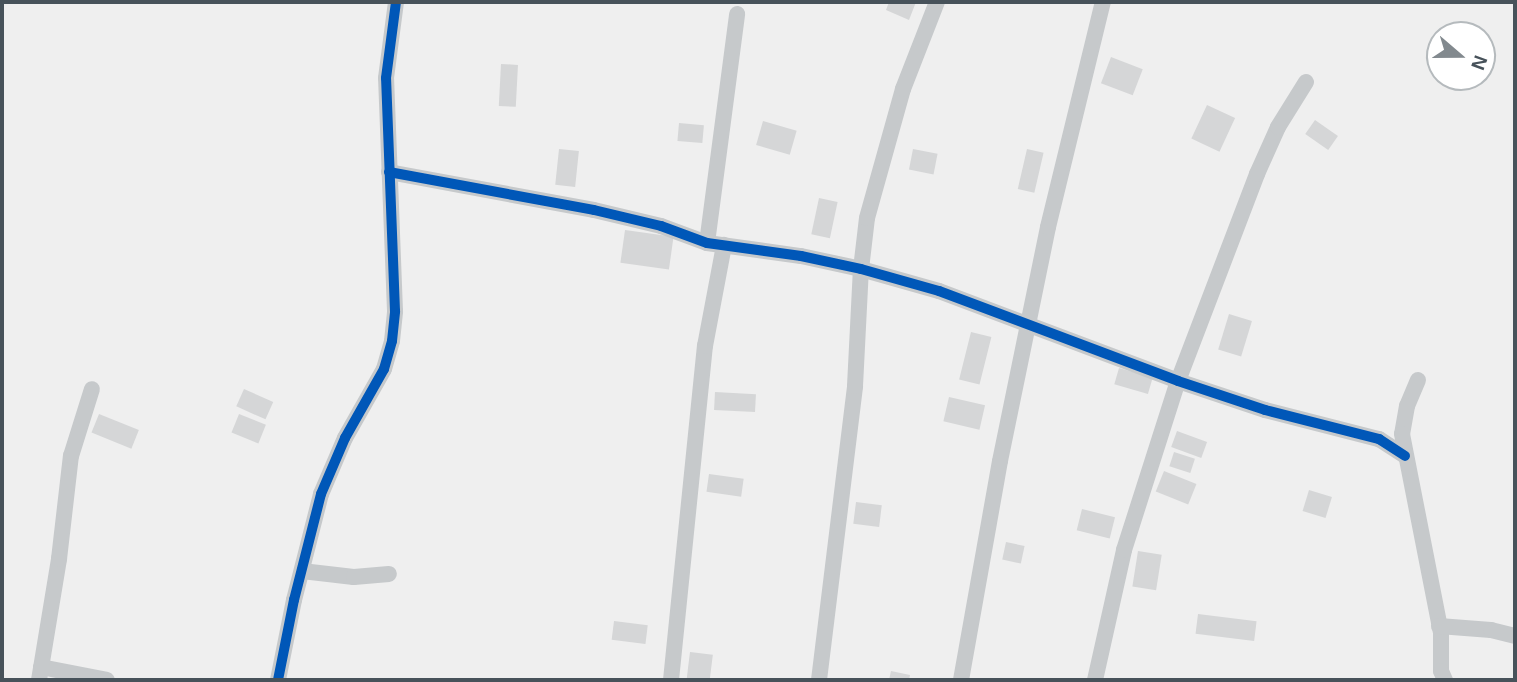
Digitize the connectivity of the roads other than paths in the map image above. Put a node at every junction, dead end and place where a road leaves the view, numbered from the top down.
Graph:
1 (396, 2) edge
2 (937, 2) edge
3 (1103, 2) edge
4 (737, 14) dead end
5 (1306, 82) dead end
6 (389, 172) junction
7 (707, 243) junction
8 (724, 245) junction
9 (861, 269) junction
10 (1030, 324) junction
11 (1418, 380) dead end
12 (1178, 381) junction
13 (92, 389) dead end
14 (1402, 434) junction
15 (1379, 439) junction
16 (1405, 456) junction
17 (302, 570) junction
18 (389, 574) dead end
19 (1439, 626) junction
20 (1515, 636) edge
21 (40, 674) edge
22 (107, 680) edge
23 (278, 680) edge
24 (671, 680) edge
25 (820, 680) edge
26 (961, 680) edge
27 (1095, 680) edge
28 (1445, 680) edge

1 - 6 street
2 - 9 street
3 - 10 street
4 - 7 street
5 - 12 street
6 - 7 street
6 - 17 street
7 - 8 street
8 - 9 street
8 - 24 street
9 - 10 street
9 - 25 street
10 - 12 street
10 - 26 street
11 - 14 street
12 - 15 street
12 - 27 street
13 - 21 street
14 - 15 street
14 - 16 street
15 - 16 street
16 - 19 street
17 - 18 street
17 - 23 street
19 - 20 street
19 - 28 street
21 - 22 street

